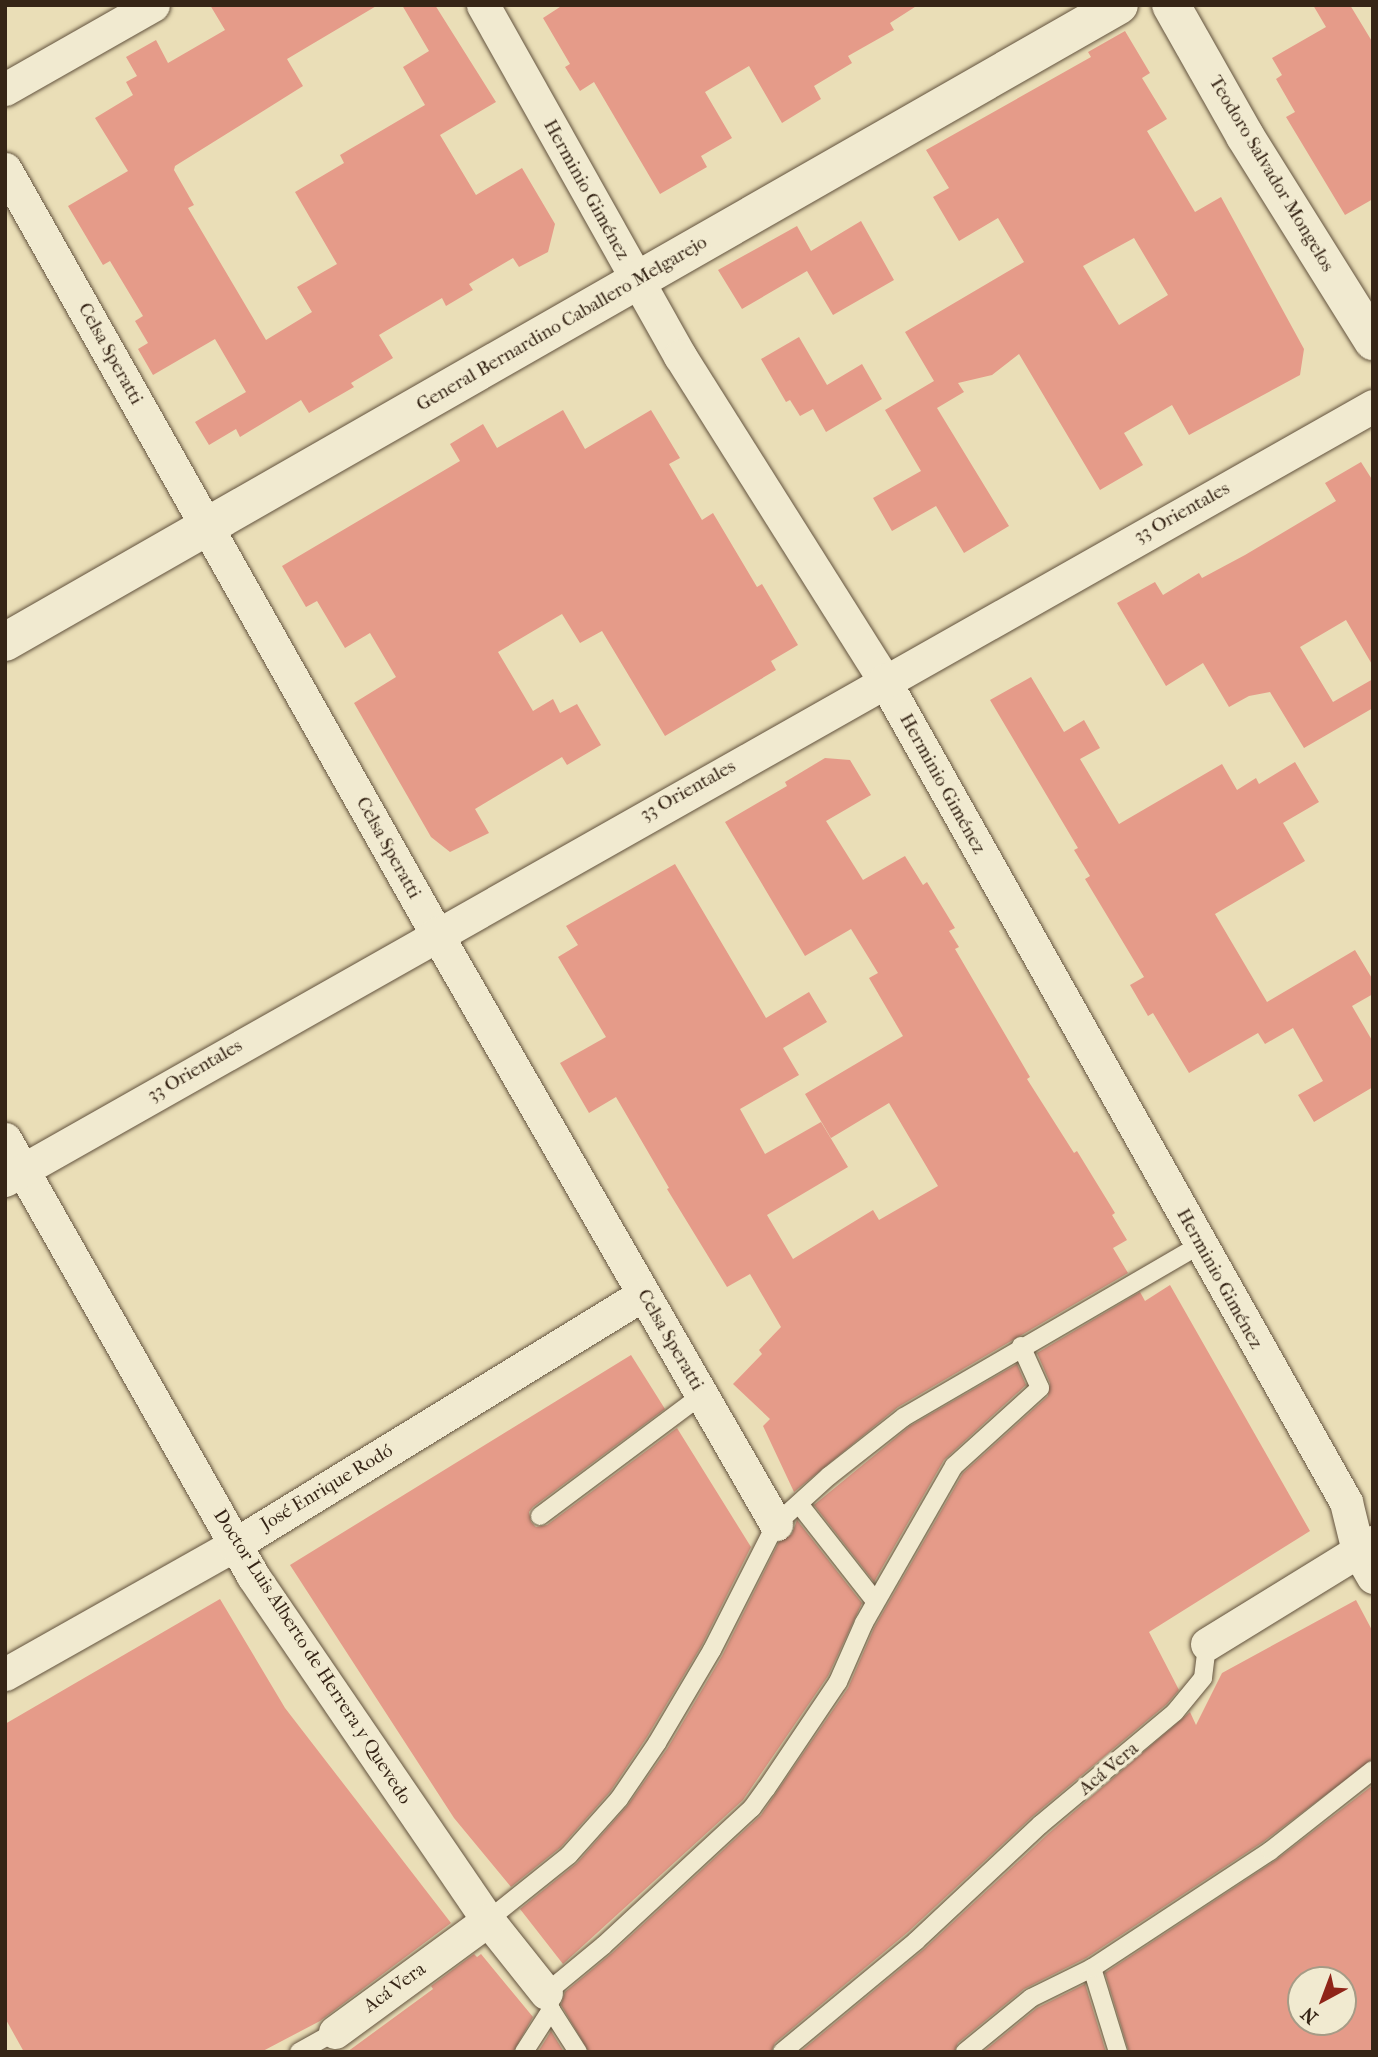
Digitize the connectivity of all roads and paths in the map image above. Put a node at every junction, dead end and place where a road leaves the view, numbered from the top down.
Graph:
1 (153, 5) edge
2 (483, 5) edge
3 (1119, 5) edge
4 (1171, 5) edge
5 (5, 89) edge
6 (5, 169) edge
7 (637, 281) junction
8 (1373, 341) edge
9 (1373, 406) edge
10 (207, 527) junction
11 (5, 642) edge
12 (884, 680) junction
13 (436, 933) junction
14 (5, 1139) edge
15 (14, 1175) edge
16 (1199, 1245) junction
17 (643, 1294) junction
18 (1021, 1346) junction
19 (702, 1395) junction
20 (787, 1514) junction
21 (540, 1516) dead end
22 (234, 1545) junction
23 (1368, 1557) edge
24 (875, 1601) junction
25 (1207, 1644) joint
26 (5, 1674) edge
27 (1373, 1770) edge
28 (488, 1920) junction
29 (1092, 1968) junction
30 (548, 2002) junction
31 (335, 2032) joint
32 (299, 2052) edge
33 (524, 2052) edge
34 (578, 2052) edge
35 (782, 2052) edge
36 (965, 2052) edge
37 (1118, 2052) edge

1 - 5 street
2 - 7 street, Herminio Giménez
3 - 7 street, General Bernardino Caballero Melgarejo
4 - 8 street, Teodoro Salvador Mongelos
6 - 10 street, Celsa Speratti
7 - 10 street, General Bernardino Caballero Melgarejo
7 - 12 street, Herminio Giménez
9 - 12 street, 33 Orientales
10 - 11 street, General Bernardino Caballero Melgarejo
10 - 13 street, Celsa Speratti
12 - 13 street, 33 Orientales
12 - 16 street, Herminio Giménez
13 - 15 street, 33 Orientales
13 - 17 street, Celsa Speratti
14 - 15 street, Doctor Luis Alberto de Herrera y Quevedo
15 - 22 street, Doctor Luis Alberto de Herrera y Quevedo
16 - 18 lane
16 - 23 street, Herminio Giménez
17 - 19 street, Celsa Speratti
17 - 22 street, José Enrique Rodó
18 - 20 lane
18 - 24 lane
19 - 20 street, Celsa Speratti
19 - 21 lane
20 - 24 lane
20 - 28 lane
22 - 26 street, José Enrique Rodó
22 - 28 street, Doctor Luis Alberto de Herrera y Quevedo
23 - 25 street, Acá Vera
24 - 30 lane
25 - 35 lane, Acá Vera
27 - 29 lane
28 - 30 street, Doctor Luis Alberto de Herrera y Quevedo
28 - 31 street, Acá Vera
29 - 36 lane
29 - 37 lane
30 - 33 lane
30 - 34 lane, Doctor Luis Alberto de Herrera y Quevedo
31 - 32 lane, Acá Vera

